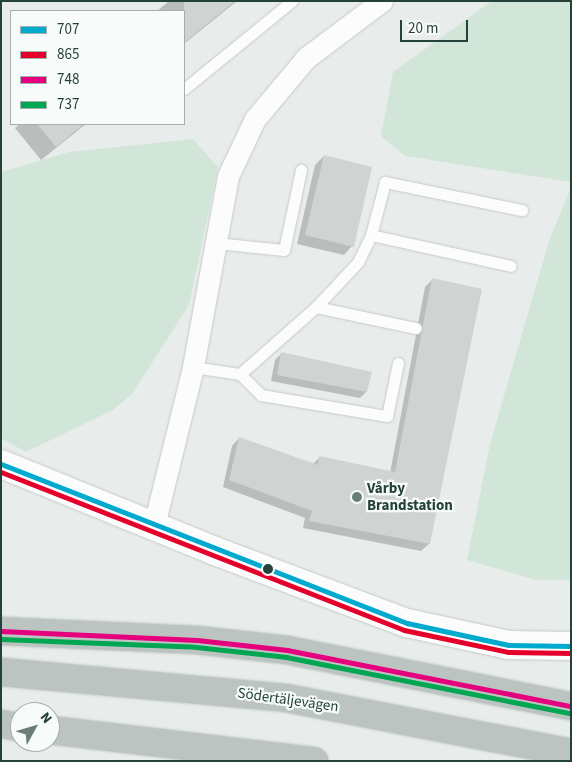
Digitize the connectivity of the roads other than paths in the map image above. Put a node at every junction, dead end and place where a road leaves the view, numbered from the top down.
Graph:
1 (292, 1) edge
2 (382, 1) edge
3 (185, 88) edge
4 (301, 170) dead end
5 (522, 210) dead end
6 (371, 235) junction
7 (216, 243) junction
8 (511, 266) dead end
9 (316, 307) junction
10 (416, 328) dead end
11 (398, 363) dead end
12 (193, 367) junction
13 (240, 374) junction
14 (1, 464) edge
15 (154, 525) junction
16 (1, 631) edge
17 (571, 646) edge
18 (1, 672) edge
19 (571, 706) edge
20 (60, 731) edge
21 (571, 753) edge
22 (314, 761) edge

1 - 3 lane
2 - 7 street
4 - 7 lane
5 - 6 lane
6 - 8 lane
6 - 9 lane
7 - 12 street
9 - 10 lane
9 - 13 lane
11 - 13 lane
12 - 13 lane
12 - 15 street
14 - 15 street
15 - 17 street
16 - 19 highway
18 - 21 highway, Södertäljevägen
20 - 22 highway

